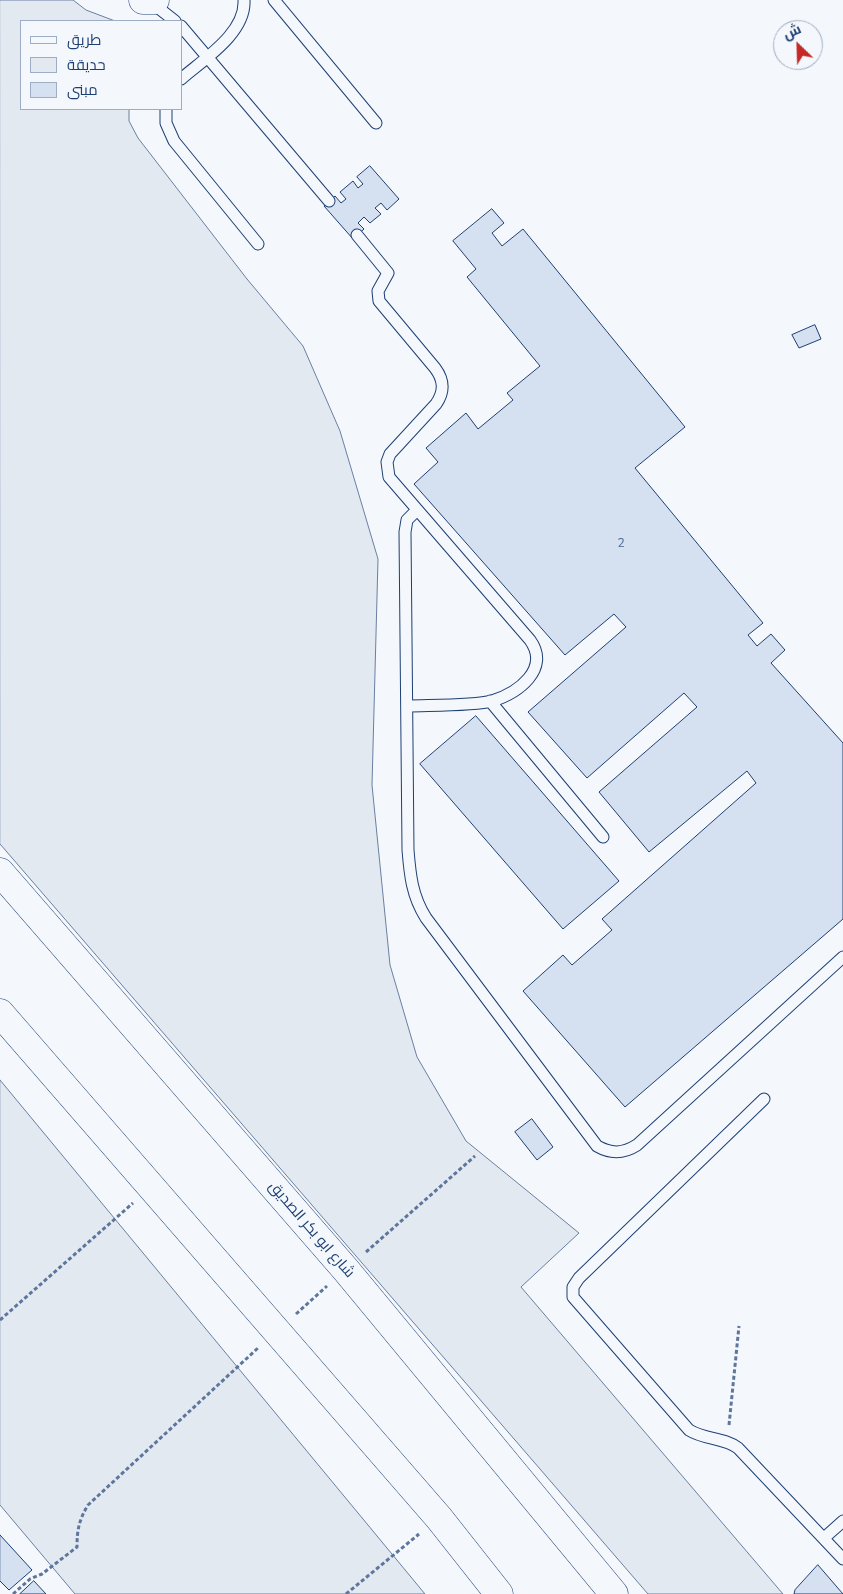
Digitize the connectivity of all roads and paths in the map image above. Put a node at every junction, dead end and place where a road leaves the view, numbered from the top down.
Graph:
1 (144, 0) edge
2 (155, 0) edge
3 (244, 0) edge
4 (274, 0) edge
5 (148, 1) edge
6 (174, 20) edge
7 (182, 27) edge
8 (208, 56) junction
9 (182, 78) edge
10 (166, 110) edge
11 (376, 123) dead end
12 (329, 202) dead end
13 (357, 235) dead end
14 (258, 244) dead end
15 (416, 510) junction
16 (490, 701) junction
17 (407, 706) junction
18 (603, 837) dead end
19 (0, 872) edge
20 (843, 957) edge
21 (0, 1013) edge
22 (764, 1099) dead end
23 (475, 1156) dead end
24 (151, 1187) junction
25 (346, 1270) junction
26 (0, 1320) edge
27 (740, 1326) dead end
28 (276, 1332) junction
29 (728, 1442) junction
30 (439, 1518) junction
31 (843, 1521) edge
32 (824, 1538) junction
33 (843, 1560) edge
34 (13, 1594) edge
35 (346, 1594) edge
36 (499, 1594) edge
37 (614, 1594) edge

1 - 5 main road
2 - 5 main road
3 - 8 lane
4 - 11 lane
5 - 6 lane
7 - 8 lane
8 - 9 lane
8 - 12 lane
10 - 14 lane
13 - 15 lane
15 - 16 lane
15 - 17 lane
16 - 17 lane
16 - 18 lane
17 - 20 lane
19 - 25 main road, شارع ابو بكر الصديق
21 - 24 main road
22 - 29 lane
23 - 25 path
24 - 26 path
24 - 28 main road
25 - 28 path
25 - 37 main road, شارع ابو بكر الصديق
27 - 29 path
28 - 30 main road
28 - 34 path
29 - 32 lane
30 - 35 path
30 - 36 main road
31 - 32 lane
32 - 33 lane

